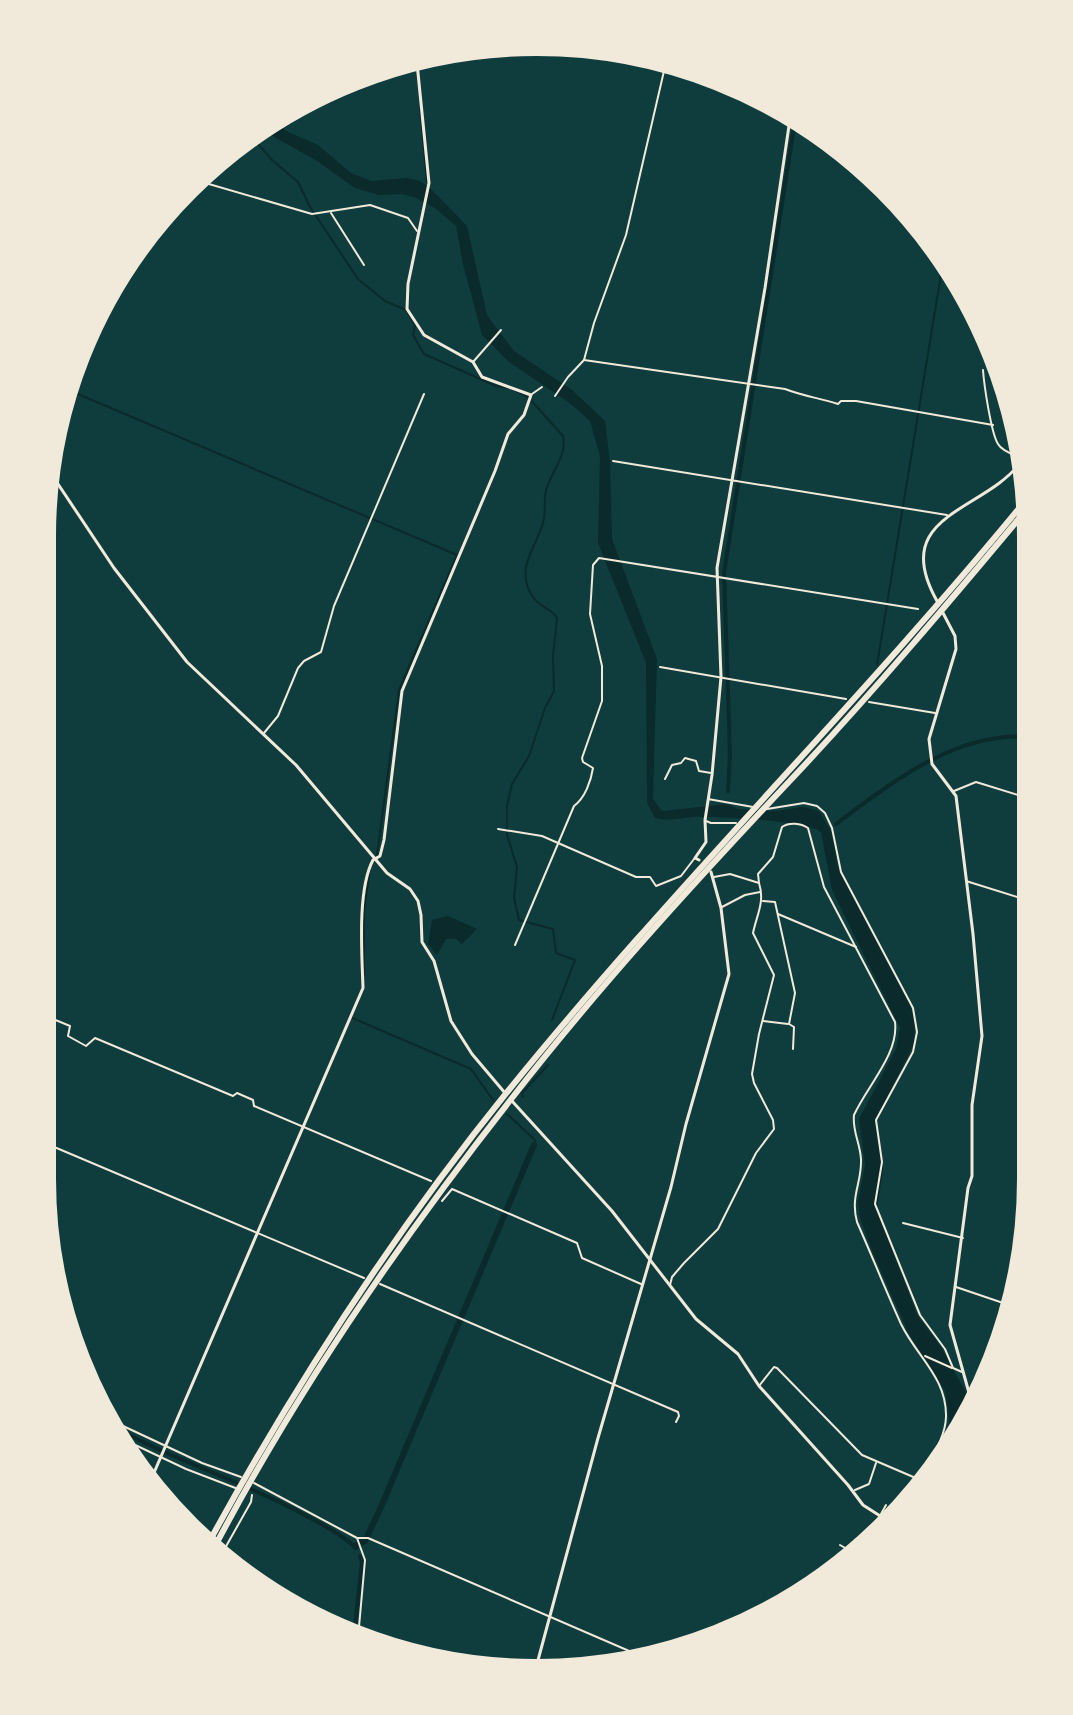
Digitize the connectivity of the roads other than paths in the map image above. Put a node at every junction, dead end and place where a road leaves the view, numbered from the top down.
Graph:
1 (418, 69) edge
2 (664, 71) edge
3 (789, 126) edge
4 (207, 184) edge
5 (331, 213) junction
6 (418, 232) junction
7 (364, 265) dead end
8 (501, 330) dead end
9 (584, 360) junction
10 (473, 362) junction
11 (983, 370) dead end
12 (747, 383) junction
13 (542, 387) dead end
14 (424, 394) dead end
15 (531, 395) junction
16 (555, 396) dead end
17 (993, 425) junction
18 (1012, 455) edge
19 (613, 461) dead end
20 (1014, 469) edge
21 (732, 480) junction
22 (57, 483) edge
23 (1018, 509) edge
24 (948, 515) junction
25 (1018, 519) edge
26 (718, 577) junction
27 (918, 609) dead end
28 (660, 667) dead end
29 (721, 677) junction
30 (846, 699) dead end
31 (869, 702) dead end
32 (936, 713) junction
33 (264, 734) junction
34 (712, 774) junction
35 (665, 779) dead end
36 (954, 791) junction
37 (1019, 795) edge
38 (707, 798) junction
39 (705, 820) junction
40 (741, 824) junction
41 (498, 829) dead end
42 (558, 843) junction
43 (697, 859) joint
44 (375, 860) junction
45 (711, 872) dead end
46 (713, 877) junction
47 (965, 881) junction
48 (759, 883) junction
49 (761, 892) junction
50 (1019, 898) edge
51 (762, 901) junction
52 (721, 908) junction
53 (778, 914) junction
54 (515, 945) dead end
55 (857, 948) junction
56 (54, 1019) edge
57 (763, 1021) junction
58 (789, 1024) junction
59 (793, 1049) dead end
60 (302, 1126) junction
61 (54, 1147) edge
62 (431, 1181) dead end
63 (442, 1201) dead end
64 (903, 1223) dead end
65 (256, 1232) junction
66 (963, 1238) junction
67 (649, 1260) junction
68 (364, 1278) dead end
69 (380, 1284) dead end
70 (642, 1284) junction
71 (670, 1286) junction
72 (955, 1287) junction
73 (1003, 1303) edge
74 (923, 1356) junction
75 (953, 1368) junction
76 (962, 1372) junction
77 (614, 1385) junction
78 (759, 1386) junction
79 (968, 1393) edge
80 (676, 1422) dead end
81 (123, 1427) edge
82 (133, 1443) edge
83 (165, 1447) junction
84 (934, 1452) edge
85 (161, 1456) junction
86 (877, 1462) junction
87 (154, 1472) edge
88 (915, 1477) edge
89 (853, 1491) junction
90 (246, 1493) junction
91 (886, 1505) dead end
92 (880, 1516) joint
93 (213, 1537) edge
94 (357, 1538) junction
95 (218, 1541) edge
96 (840, 1545) dead end
97 (226, 1547) edge
98 (846, 1548) edge
99 (550, 1617) junction
100 (359, 1627) edge
101 (631, 1652) edge
102 (538, 1661) edge

1 - 6 street
2 - 9 street
3 - 12 street
4 - 5 street
5 - 6 street
5 - 7 street
6 - 10 street
8 - 10 street
9 - 12 street
9 - 16 street
10 - 15 street
11 - 17 street
12 - 17 street
12 - 21 street
13 - 15 street
14 - 33 street
15 - 44 street
17 - 18 street
19 - 21 street
20 - 24 street
21 - 24 street
21 - 26 street
22 - 33 street
23 - 40 highway
24 - 32 street
25 - 40 highway
26 - 27 street
26 - 29 street
26 - 42 street
28 - 29 street
29 - 30 street
29 - 34 street
31 - 32 street
32 - 36 street
33 - 44 street
34 - 35 street
34 - 38 street
36 - 37 street
36 - 47 street
38 - 39 street
38 - 75 street
39 - 40 street
39 - 43 street
40 - 90 highway
41 - 42 street
42 - 43 street
42 - 54 street
44 - 60 street
44 - 67 street
45 - 46 street
46 - 48 street
46 - 52 street
47 - 50 street
47 - 66 street
48 - 49 street
48 - 55 street
49 - 51 street
49 - 52 street
51 - 53 street
51 - 57 street
52 - 67 street
53 - 55 street
53 - 58 street
55 - 74 street
56 - 60 street
57 - 58 street
57 - 71 street
58 - 59 street
60 - 62 street
60 - 65 street
61 - 65 street
63 - 70 street
64 - 66 street
65 - 68 street
65 - 83 street
66 - 72 street
67 - 70 street
67 - 71 street
69 - 77 street
70 - 77 street
71 - 78 street
72 - 73 street
72 - 76 street
74 - 75 street
74 - 84 street
75 - 76 street
76 - 79 street
77 - 80 street
77 - 99 street
78 - 86 street
78 - 89 street
81 - 83 street
82 - 85 street
83 - 85 street
83 - 94 street
85 - 87 street
85 - 90 street
86 - 88 street
86 - 89 street
89 - 92 street
90 - 93 highway
90 - 95 highway
90 - 97 street
91 - 92 street
94 - 99 street
94 - 100 street
96 - 98 street
99 - 101 street
99 - 102 street

